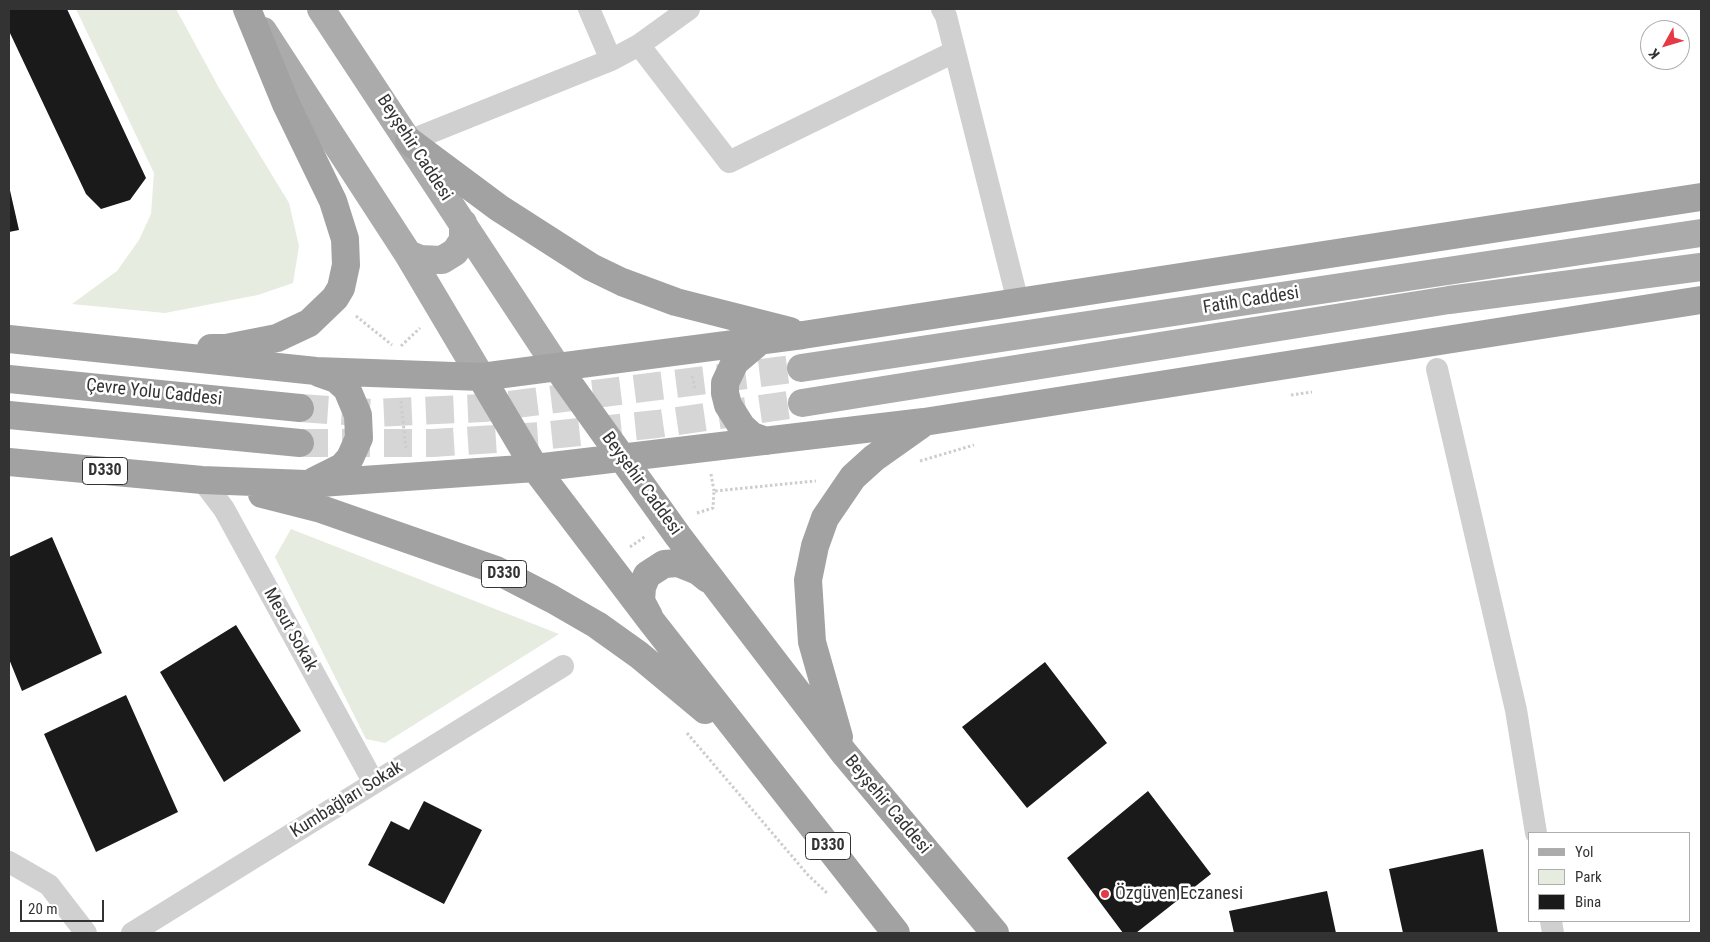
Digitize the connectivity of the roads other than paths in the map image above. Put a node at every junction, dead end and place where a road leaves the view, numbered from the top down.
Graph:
1 (248, 9) edge
2 (321, 9) edge
3 (590, 9) edge
4 (688, 9) edge
5 (942, 9) edge
6 (640, 45) junction
7 (954, 52) junction
8 (611, 60) junction
9 (409, 141) junction
10 (1701, 197) edge
11 (463, 223) junction
12 (1701, 233) edge
13 (408, 254) junction
14 (1701, 266) edge
15 (1701, 300) edge
16 (1018, 302) junction
17 (803, 335) junction
18 (9, 339) edge
19 (761, 340) junction
20 (114, 349) junction
21 (556, 367) junction
22 (801, 368) tunnel mouth
23 (1437, 369) dead end
24 (316, 371) junction
25 (481, 377) junction
26 (9, 379) edge
27 (802, 403) tunnel mouth
28 (300, 408) tunnel mouth
29 (9, 416) edge
30 (924, 422) junction
31 (766, 441) junction
32 (300, 444) tunnel mouth
33 (623, 459) junction
34 (9, 462) edge
35 (535, 468) junction
36 (202, 480) junction
37 (306, 484) junction
38 (716, 586) junction
39 (652, 622) junction
40 (563, 666) dead end
41 (844, 753) junction
42 (759, 759) junction
43 (374, 784) junction
44 (1536, 832) edge
45 (9, 862) edge
46 (86, 933) edge
47 (132, 933) edge
48 (896, 933) edge
49 (994, 933) edge

1 - 13 main road
1 - 20 highway
2 - 9 main road, Beyşehir Caddesi
3 - 8 street
4 - 6 street
5 - 7 street
6 - 7 street
6 - 8 street
7 - 16 street
8 - 9 street
9 - 11 main road, Beyşehir Caddesi
9 - 17 highway
10 - 16 highway
11 - 13 main road
11 - 21 main road, Beyşehir Caddesi
12 - 22 main road, Fatih Caddesi
13 - 25 main road
14 - 27 main road, Fatih Caddesi
15 - 30 highway
16 - 17 highway
17 - 19 highway
18 - 20 highway
19 - 21 highway
19 - 31 highway
20 - 24 highway
21 - 25 highway
21 - 33 highway, Beyşehir Caddesi
23 - 44 street
24 - 25 highway
24 - 37 highway
25 - 35 highway
26 - 28 highway, Çevre Yolu Caddesi
29 - 32 highway, Çevre Yolu Caddesi
30 - 31 highway
30 - 41 highway
31 - 33 highway
33 - 35 highway
33 - 38 highway, Beyşehir Caddesi
34 - 36 highway, D330
35 - 37 highway
35 - 39 highway
36 - 37 highway
36 - 42 highway, D330
36 - 43 street, Mesut Sokak
38 - 39 highway
38 - 41 highway, Beyşehir Caddesi
39 - 42 highway
40 - 43 street, Kumbağları Sokak
41 - 49 highway, Beyşehir Caddesi
42 - 48 highway, D330
43 - 47 street, Kumbağları Sokak
45 - 46 street

